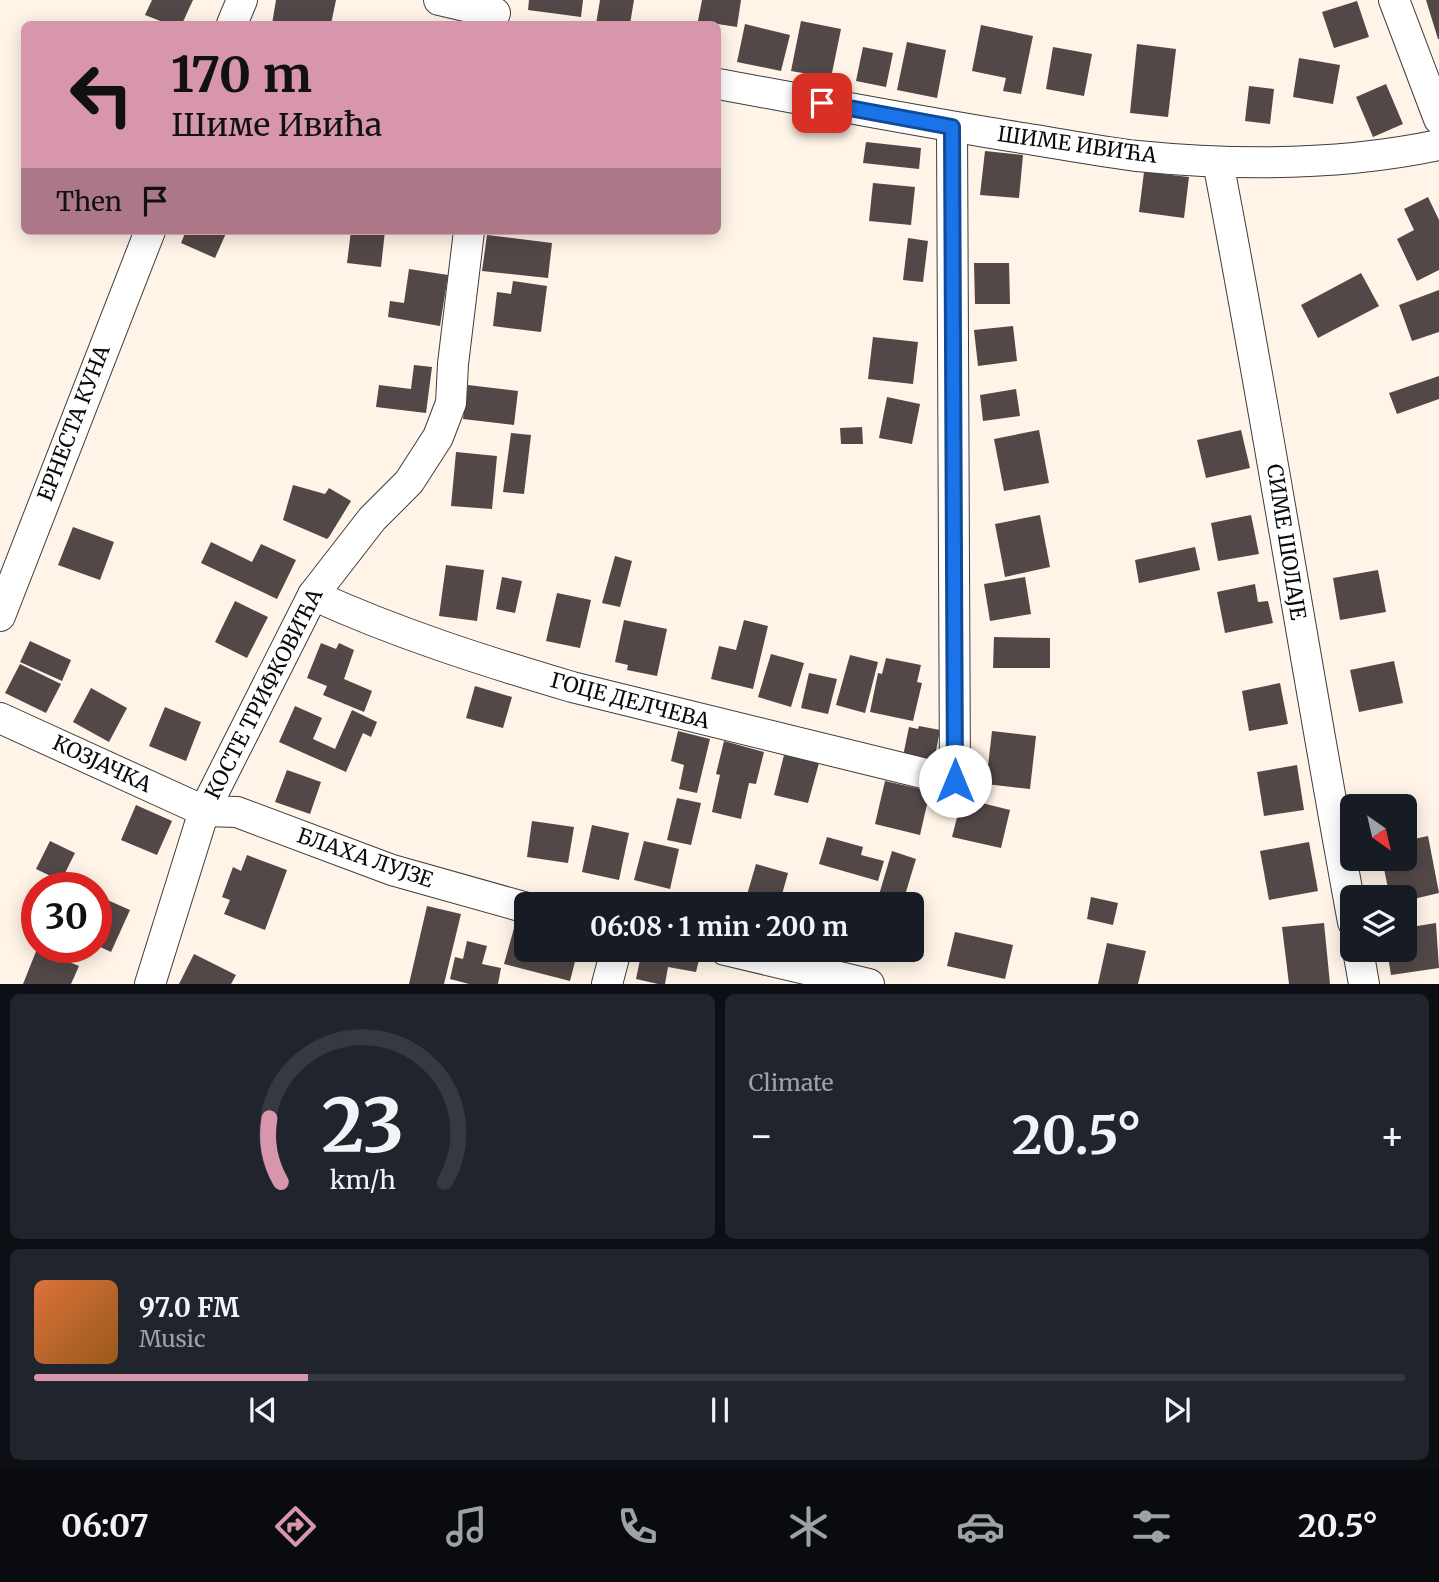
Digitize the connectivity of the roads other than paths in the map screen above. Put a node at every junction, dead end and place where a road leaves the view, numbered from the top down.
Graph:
1 (242, 0) edge
2 (439, 0) edge
3 (1394, 0) edge
4 (495, 13) edge
5 (233, 21) edge
6 (721, 86) edge
7 (1439, 118) edge
8 (952, 127) junction
9 (1439, 145) edge
10 (1218, 162) junction
11 (148, 235) edge
12 (469, 235) edge
13 (313, 595) junction
14 (0, 616) edge
15 (0, 718) edge
16 (204, 811) junction
17 (1346, 885) edge
18 (514, 904) edge
19 (613, 962) edge
20 (776, 962) edge
21 (1360, 962) edge
22 (150, 984) edge
23 (607, 984) edge
24 (869, 984) edge
25 (1364, 984) edge

1 - 5 street
2 - 4 street
3 - 7 street
6 - 8 street, ШИМЕ ИВИЋА
8 - 10 street, ШИМЕ ИВИЋА
8 - 13 street, ГОЦЕ ДЕЛЧЕВА
9 - 10 street, ШИМЕ ИВИЋА
10 - 17 street, СИМЕ ШОЛАЈЕ
11 - 14 street, ЕРНЕСТА КУНА
12 - 13 street, КОСТЕ ТРИФКОВИЋА
13 - 16 street, КОСТЕ ТРИФКОВИЋА
15 - 16 street, КОЗЈАЧКА
16 - 18 street, БЛАХА ЛУЈЗЕ
16 - 22 street, КОСТЕ ТРИФКОВИЋА
19 - 23 street
20 - 24 street
21 - 25 street

